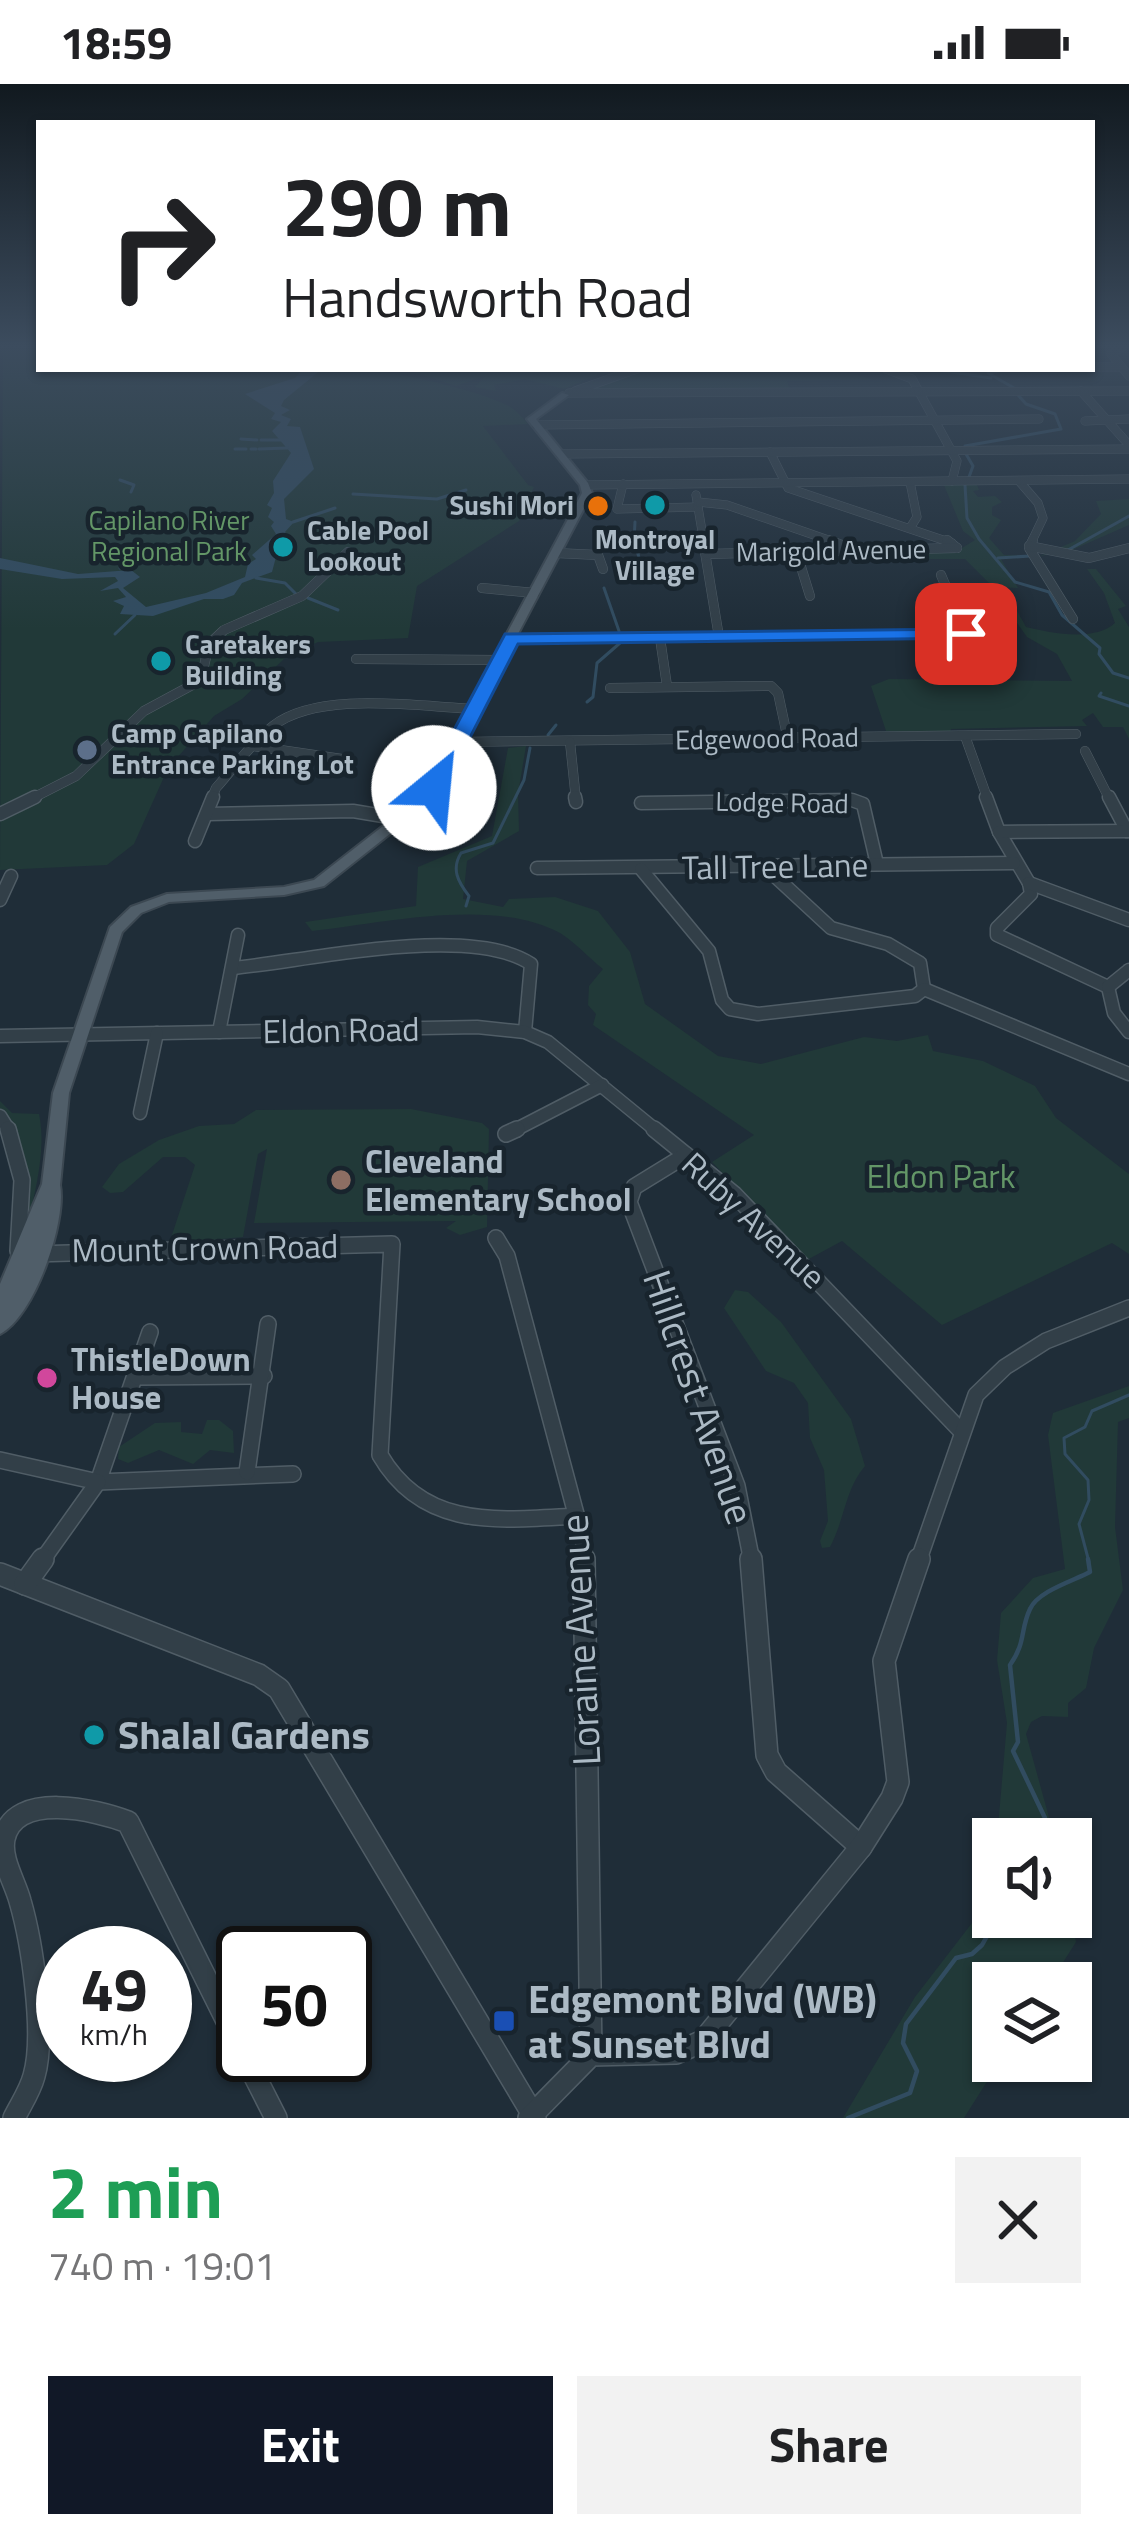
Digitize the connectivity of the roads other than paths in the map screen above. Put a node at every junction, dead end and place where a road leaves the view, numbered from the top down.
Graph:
1 (548, 439) edge
2 (944, 439) edge
3 (1129, 447) edge
4 (951, 451) junction
5 (770, 452) junction
6 (560, 454) junction
7 (1129, 479) edge
8 (952, 481) junction
9 (1019, 481) junction
10 (910, 482) junction
11 (782, 483) junction
12 (623, 484) junction
13 (694, 484) junction
14 (585, 485) junction
15 (698, 505) junction
16 (910, 528) junction
17 (1029, 545) junction
18 (1129, 548) edge
19 (860, 551) junction
20 (348, 552) dead end
21 (556, 553) junction
22 (706, 554) junction
23 (797, 554) junction
24 (1117, 554) junction
25 (1129, 561) edge
26 (603, 569) dead end
27 (941, 575) dead end
28 (482, 589) dead end
29 (535, 593) junction
30 (810, 596) dead end
31 (1073, 619) dead end
32 (966, 634) junction
33 (1008, 634) dead end
34 (512, 638) junction
35 (660, 638) junction
36 (718, 638) junction
37 (356, 659) dead end
38 (500, 660) junction
39 (668, 686) junction
40 (610, 688) dead end
41 (476, 709) junction
42 (1076, 734) dead end
43 (965, 736) junction
44 (788, 740) junction
45 (458, 742) junction
46 (569, 742) junction
47 (254, 746) junction
48 (1085, 751) dead end
49 (342, 759) dead end
50 (576, 802) dead end
51 (641, 803) dead end
52 (0, 814) edge
53 (208, 814) junction
54 (400, 819) junction
55 (1128, 831) edge
56 (999, 832) junction
57 (195, 841) dead end
58 (1014, 863) junction
59 (877, 864) junction
60 (765, 867) junction
61 (537, 868) dead end
62 (641, 869) junction
63 (11, 876) dead end
64 (1029, 884) junction
65 (0, 900) edge
66 (1129, 920) edge
67 (238, 935) dead end
68 (233, 968) junction
69 (1129, 970) edge
70 (1108, 987) junction
71 (924, 989) junction
72 (219, 1032) junction
73 (525, 1032) junction
74 (1129, 1032) edge
75 (157, 1033) junction
76 (0, 1036) edge
77 (78, 1036) junction
78 (1129, 1074) edge
79 (602, 1085) junction
80 (140, 1113) dead end
81 (0, 1116) edge
82 (506, 1134) dead end
83 (686, 1155) junction
84 (51, 1185) junction
85 (39, 1215) junction
86 (496, 1238) dead end
87 (43, 1250) junction
88 (22, 1263) junction
89 (6, 1308) edge
90 (1129, 1308) edge
91 (268, 1324) dead end
92 (0, 1327) edge
93 (150, 1332) dead end
94 (264, 1376) junction
95 (137, 1377) junction
96 (962, 1432) junction
97 (0, 1460) edge
98 (247, 1472) junction
99 (293, 1474) dead end
100 (98, 1482) junction
101 (577, 1516) junction
102 (0, 1574) edge
103 (25, 1583) junction
104 (9, 1822) edge
105 (861, 1847) junction
106 (216, 2000) edge
107 (590, 2055) junction
108 (257, 2082) edge
109 (532, 2117) edge
110 (14, 2118) edge
111 (276, 2118) edge

1 - 6 main road
2 - 4 street
3 - 4 street
4 - 5 street
4 - 8 street
5 - 6 street
5 - 11 street
6 - 14 main road
7 - 9 street
8 - 9 street
8 - 10 street
9 - 17 street
10 - 11 street
10 - 16 street
11 - 13 street
11 - 16 street
12 - 13 street
12 - 14 street
12 - 15 street
13 - 15 street
14 - 21 main road
15 - 19 street
15 - 22 street
16 - 19 street, Marigold Avenue
17 - 24 street
17 - 31 street
18 - 24 street
19 - 23 street, Marigold Avenue
20 - 52 street
21 - 26 street
21 - 29 main road
22 - 23 street, Marigold Avenue
22 - 36 street
23 - 30 street
24 - 25 street
27 - 32 street
28 - 29 street
29 - 34 main road
32 - 33 street
32 - 36 street
34 - 35 street
34 - 38 main road
35 - 36 street
35 - 39 street
37 - 38 street
38 - 41 main road
39 - 40 street
39 - 44 street
41 - 45 main road
41 - 47 street
42 - 43 street, Edgewood Road
43 - 44 street, Edgewood Road
43 - 56 street
44 - 46 street, Edgewood Road
45 - 46 street, Edgewood Road
45 - 54 main road
46 - 50 street
47 - 49 street
47 - 53 street
48 - 55 street
51 - 59 street, Lodge Road
53 - 54 street
53 - 57 street
54 - 77 main road
55 - 56 street
56 - 58 street
58 - 59 street, Tall Tree Lane
58 - 64 street
59 - 60 street, Tall Tree Lane
60 - 62 street, Tall Tree Lane
60 - 71 street
61 - 62 street, Tall Tree Lane
62 - 71 street
63 - 65 street
64 - 66 street
64 - 70 street
67 - 68 street
68 - 72 street
68 - 73 street
69 - 70 street
70 - 74 street
71 - 78 street
72 - 73 street, Eldon Road
72 - 75 street, Eldon Road
73 - 79 street, Ruby Avenue
75 - 77 street, Eldon Road
75 - 80 street
76 - 77 street, Eldon Road
77 - 84 main road
79 - 82 street
79 - 83 street, Ruby Avenue
81 - 88 street
83 - 96 street, Ruby Avenue
83 - 105 street, Hillcrest Avenue
84 - 85 main road
84 - 87 main road
85 - 87 main road
85 - 88 main road
86 - 101 street, Loraine Avenue
87 - 88 street, Mount Crown Road
87 - 89 main road
87 - 101 street, Mount Crown Road
88 - 89 main road
89 - 92 main road
90 - 96 street
91 - 94 street
93 - 95 street
94 - 95 street
94 - 98 street
95 - 100 street
96 - 105 street
97 - 100 street
98 - 99 street
98 - 100 street
100 - 103 street
101 - 107 street, Loraine Avenue
102 - 103 street
103 - 109 street
104 - 106 street
104 - 110 street
105 - 107 street
107 - 109 street
108 - 111 street

